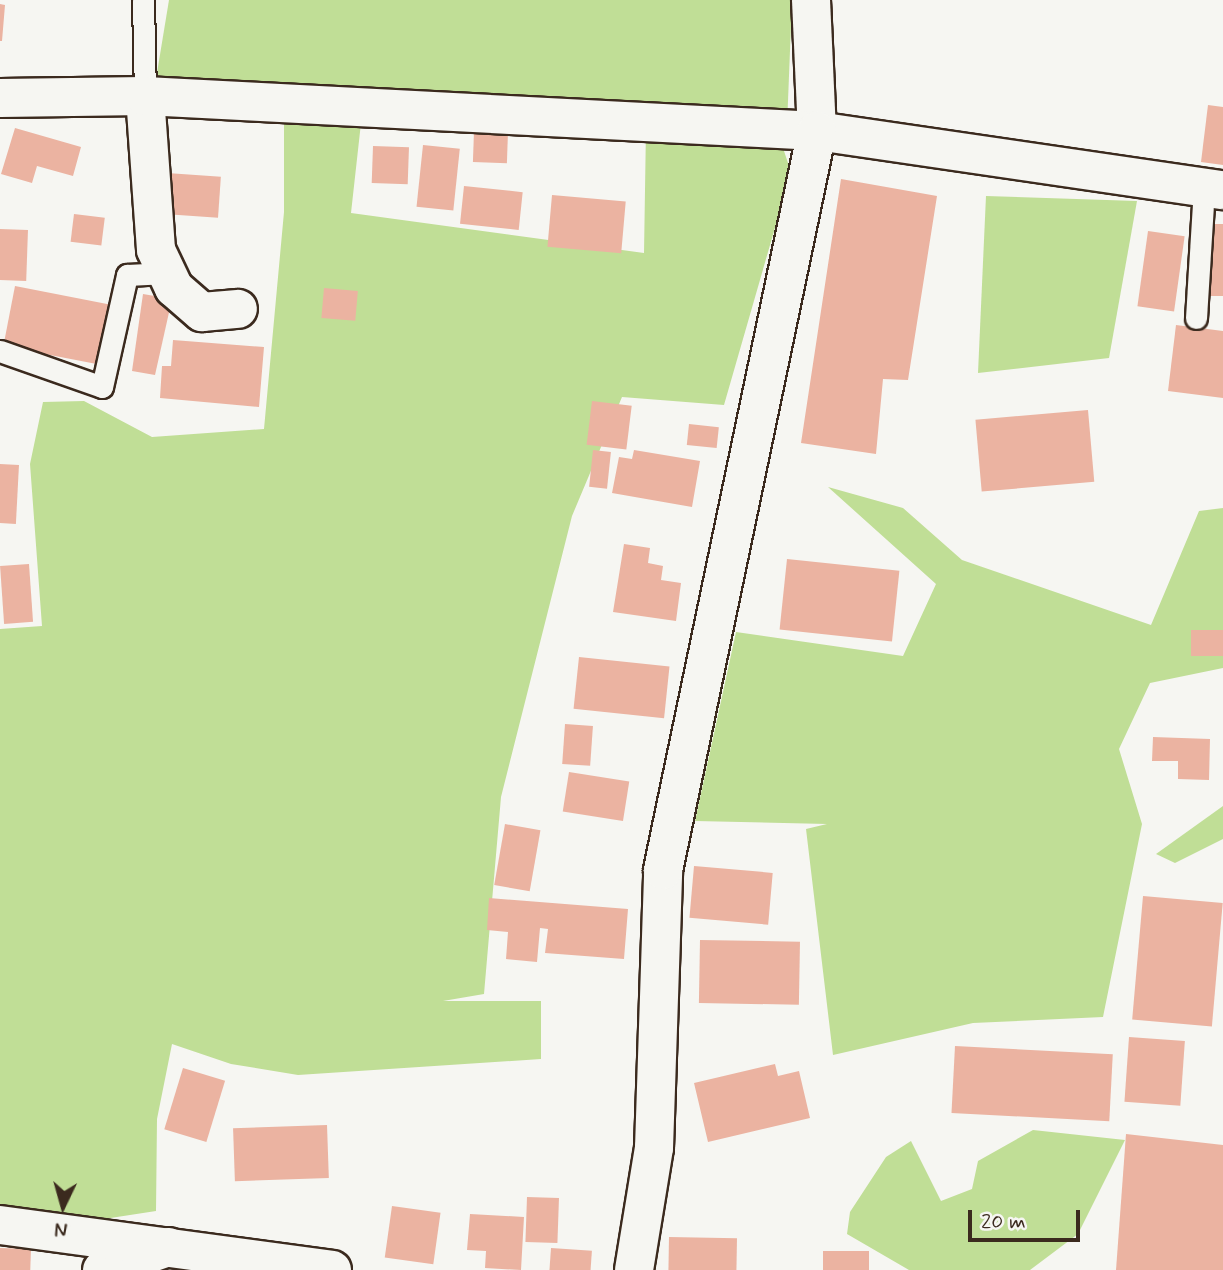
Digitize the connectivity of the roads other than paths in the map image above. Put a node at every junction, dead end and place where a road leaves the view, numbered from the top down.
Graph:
1 (143, 0) edge
2 (811, 0) edge
3 (145, 96) junction
4 (0, 99) edge
5 (817, 131) junction
6 (1214, 189) edge
7 (167, 273) junction
8 (239, 309) dead end
9 (1196, 318) dead end
10 (0, 351) edge
11 (0, 1225) edge
12 (168, 1247) junction
13 (284, 1266) edge
14 (102, 1270) edge
15 (332, 1270) edge
16 (634, 1270) edge

1 - 3 lane
2 - 5 street
3 - 4 street
3 - 5 street
3 - 7 street
5 - 6 street
5 - 16 street
6 - 9 lane
7 - 8 street
7 - 10 lane
11 - 12 street
12 - 13 street
12 - 14 street
13 - 15 street

